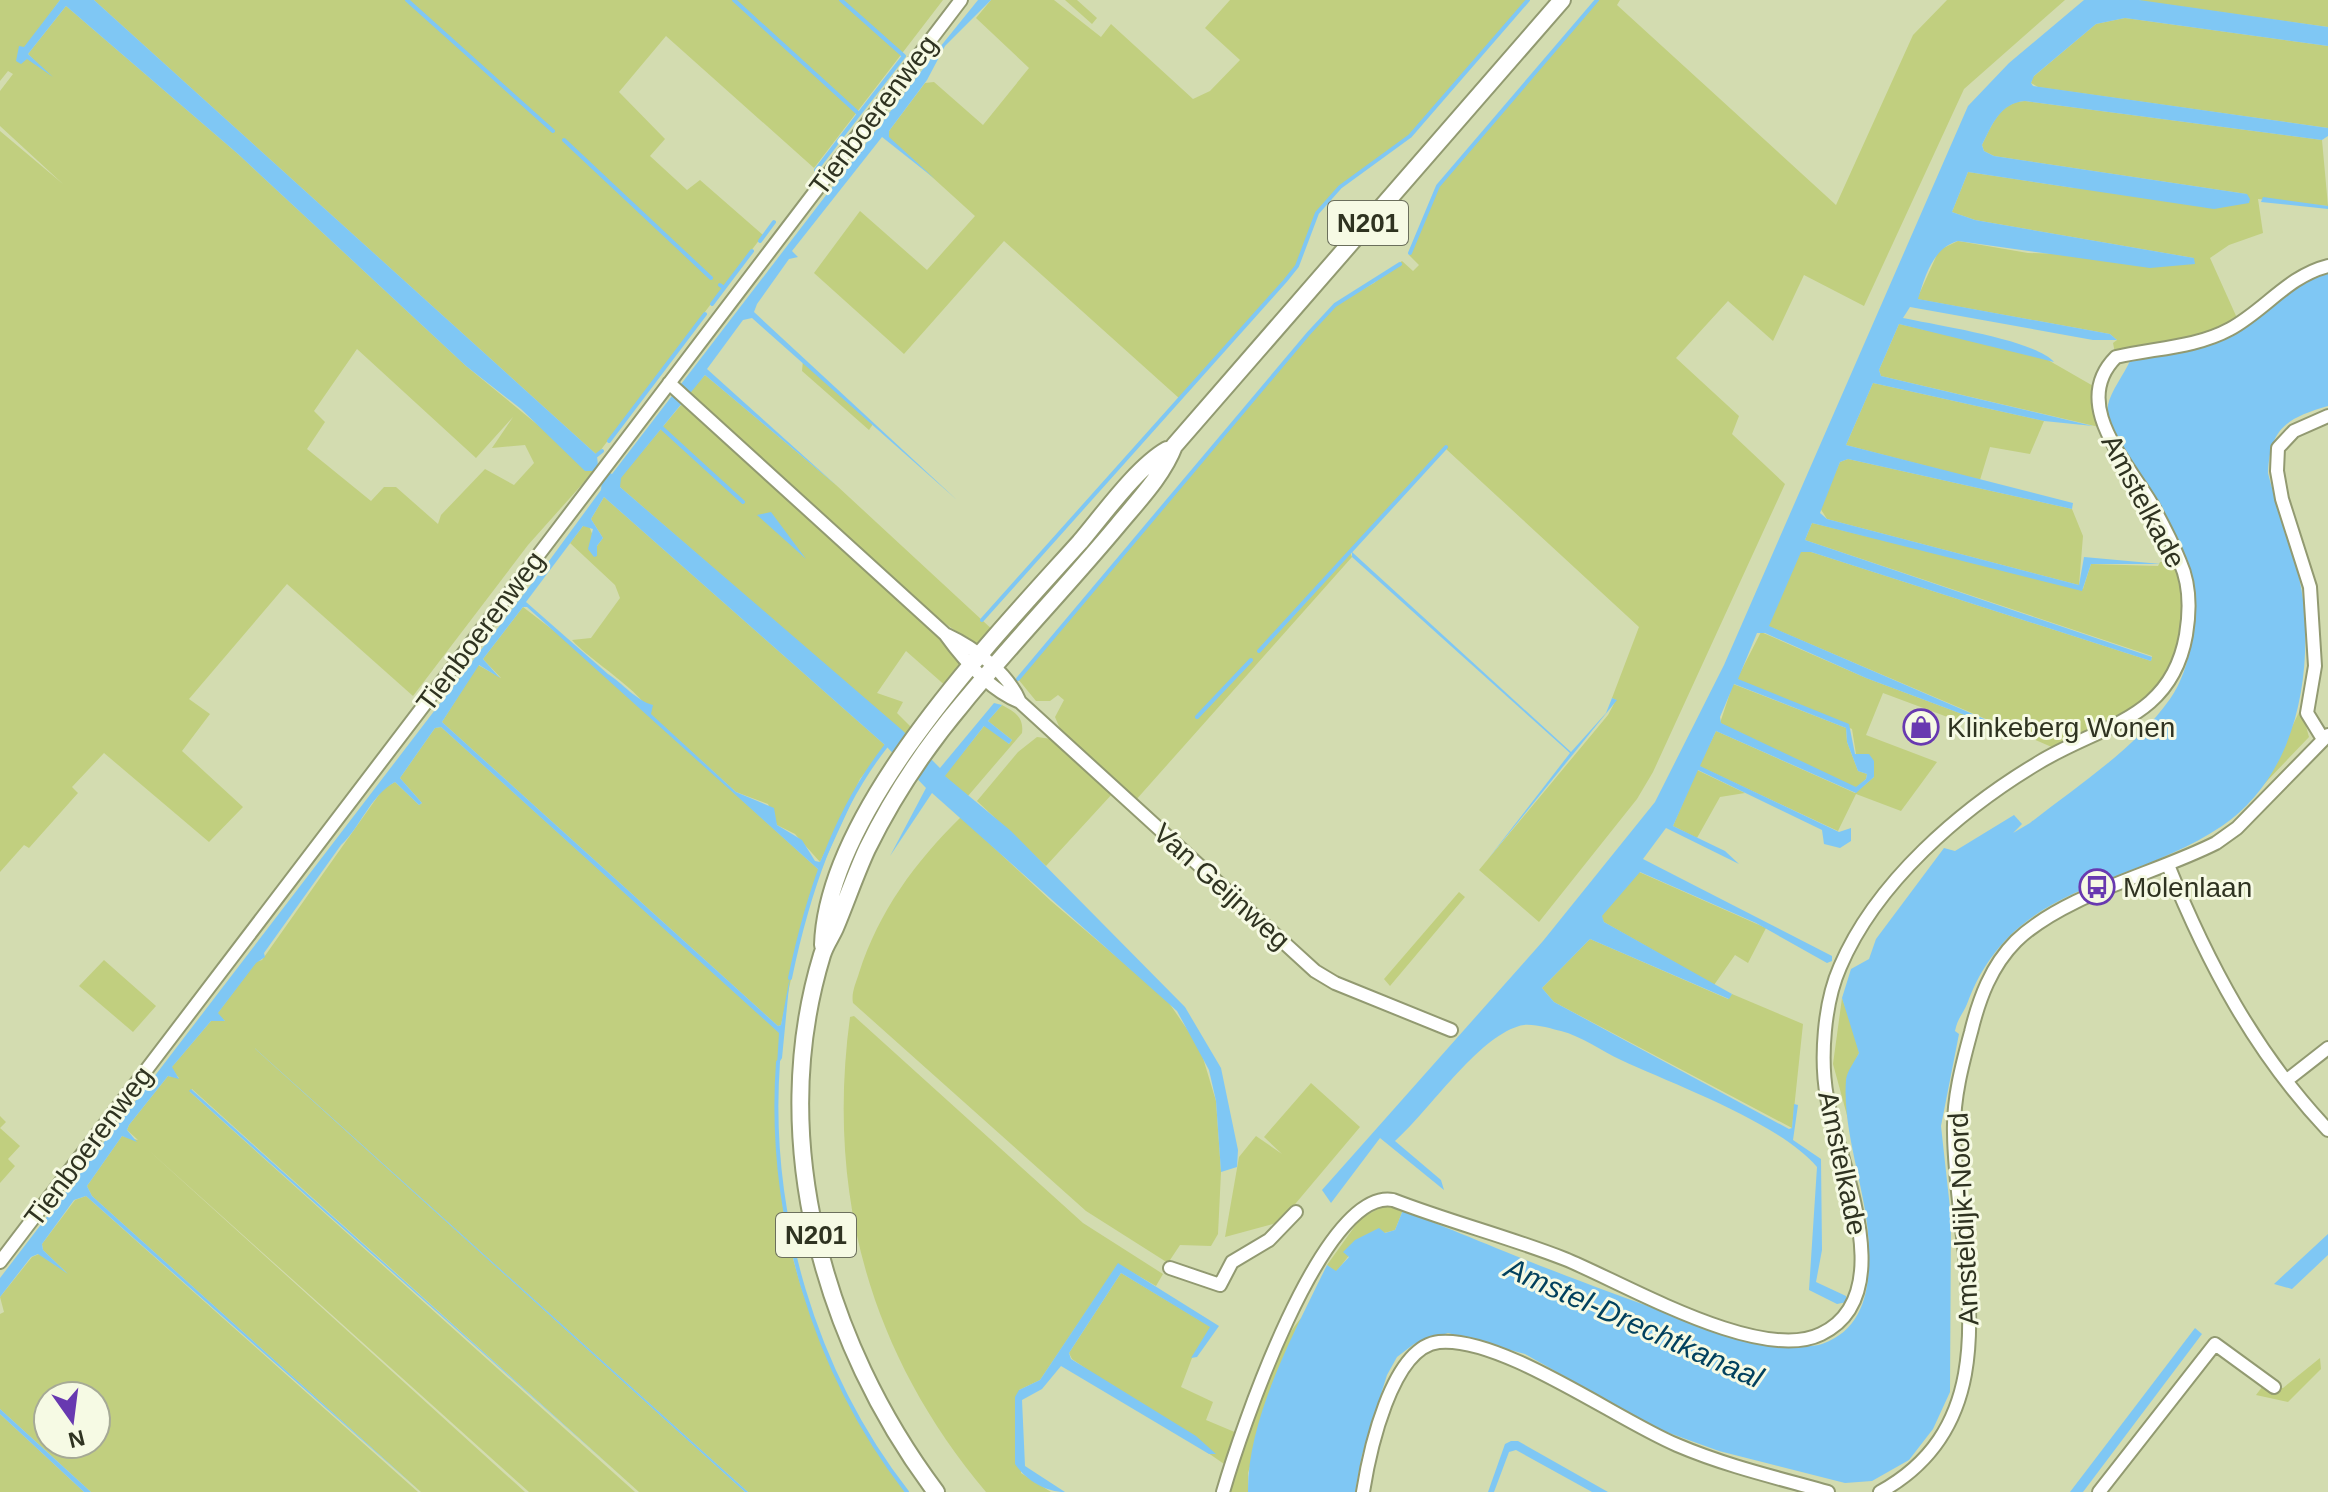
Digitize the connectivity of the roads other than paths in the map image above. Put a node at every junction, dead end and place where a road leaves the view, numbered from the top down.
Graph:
1 (961, 0) edge
2 (1562, 0) edge
3 (2328, 266) edge
4 (672, 386) junction
5 (2328, 416) edge
6 (983, 667) junction
7 (2325, 737) edge
8 (898, 776) junction
9 (2168, 865) junction
10 (1451, 1030) dead end
11 (2328, 1048) edge
12 (2287, 1080) junction
13 (2328, 1130) edge
14 (1296, 1212) dead end
15 (0, 1262) edge
16 (1170, 1268) dead end
17 (2274, 1387) dead end
18 (936, 1492) edge
19 (1223, 1492) edge
20 (1363, 1492) edge
21 (1828, 1492) edge
22 (1880, 1492) edge
23 (2099, 1492) edge

1 - 4 street, Tienboerenweg
2 - 6 main road, N201
3 - 19 street, Amstelkade
4 - 6 street, Van Geijnweg
4 - 15 street, Tienboerenweg
5 - 7 street, Amsteldijk-Noord
6 - 8 main road, N201
6 - 8 main road, N201
6 - 10 street, Van Geijnweg
7 - 9 street, Amsteldijk-Noord
8 - 18 main road, N201
9 - 12 street
9 - 22 street, Amsteldijk-Noord
11 - 12 street
12 - 13 street
14 - 16 street
17 - 23 street
20 - 21 street

